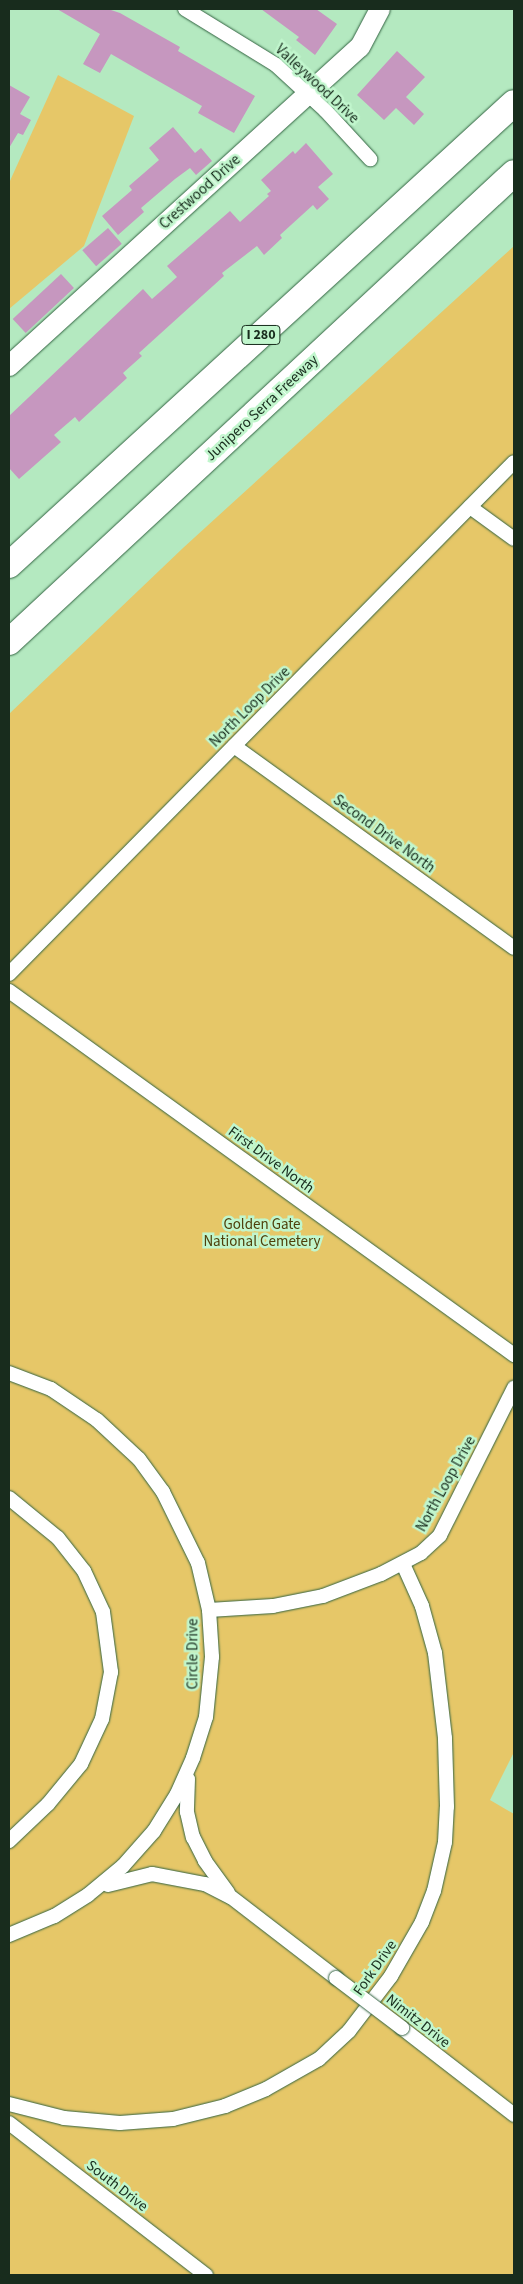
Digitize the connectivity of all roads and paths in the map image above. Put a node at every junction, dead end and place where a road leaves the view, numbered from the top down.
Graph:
1 (186, 9) edge
2 (380, 9) edge
3 (308, 94) junction
4 (514, 104) edge
5 (370, 159) dead end
6 (514, 173) edge
7 (9, 366) edge
8 (514, 462) edge
9 (470, 507) junction
10 (514, 539) edge
11 (9, 565) edge
12 (9, 642) edge
13 (234, 746) junction
14 (514, 948) edge
15 (9, 974) edge
16 (9, 991) edge
17 (514, 1355) edge
18 (9, 1373) edge
19 (514, 1388) edge
20 (9, 1498) edge
21 (402, 1564) junction
22 (209, 1610) junction
23 (194, 1758) junction
24 (9, 1841) edge
25 (88, 1895) junction
26 (231, 1897) junction
27 (9, 1935) edge
28 (9, 2104) edge
29 (514, 2115) edge
30 (9, 2123) edge
31 (206, 2275) edge

1 - 3 street, Valleywood Drive
2 - 3 street, Crestwood Drive
3 - 5 street, Valleywood Drive
3 - 7 street, Crestwood Drive
4 - 11 highway, I 280
6 - 12 highway, Junipero Serra Freeway
8 - 9 street, North Loop Drive
9 - 10 street
9 - 13 street, North Loop Drive
13 - 14 street, Second Drive North
13 - 15 street, North Loop Drive
16 - 17 street, First Drive North
18 - 22 street, Circle Drive
19 - 21 street, North Loop Drive
20 - 24 street
21 - 22 street, North Loop Drive
21 - 28 street, Fork Drive
22 - 23 street, Circle Drive
23 - 25 street, Circle Drive
23 - 26 street, Nimitz Drive
25 - 26 street, Nimitz Drive
25 - 27 street, Circle Drive
26 - 29 street, Nimitz Drive, bridge
30 - 31 street, South Drive

